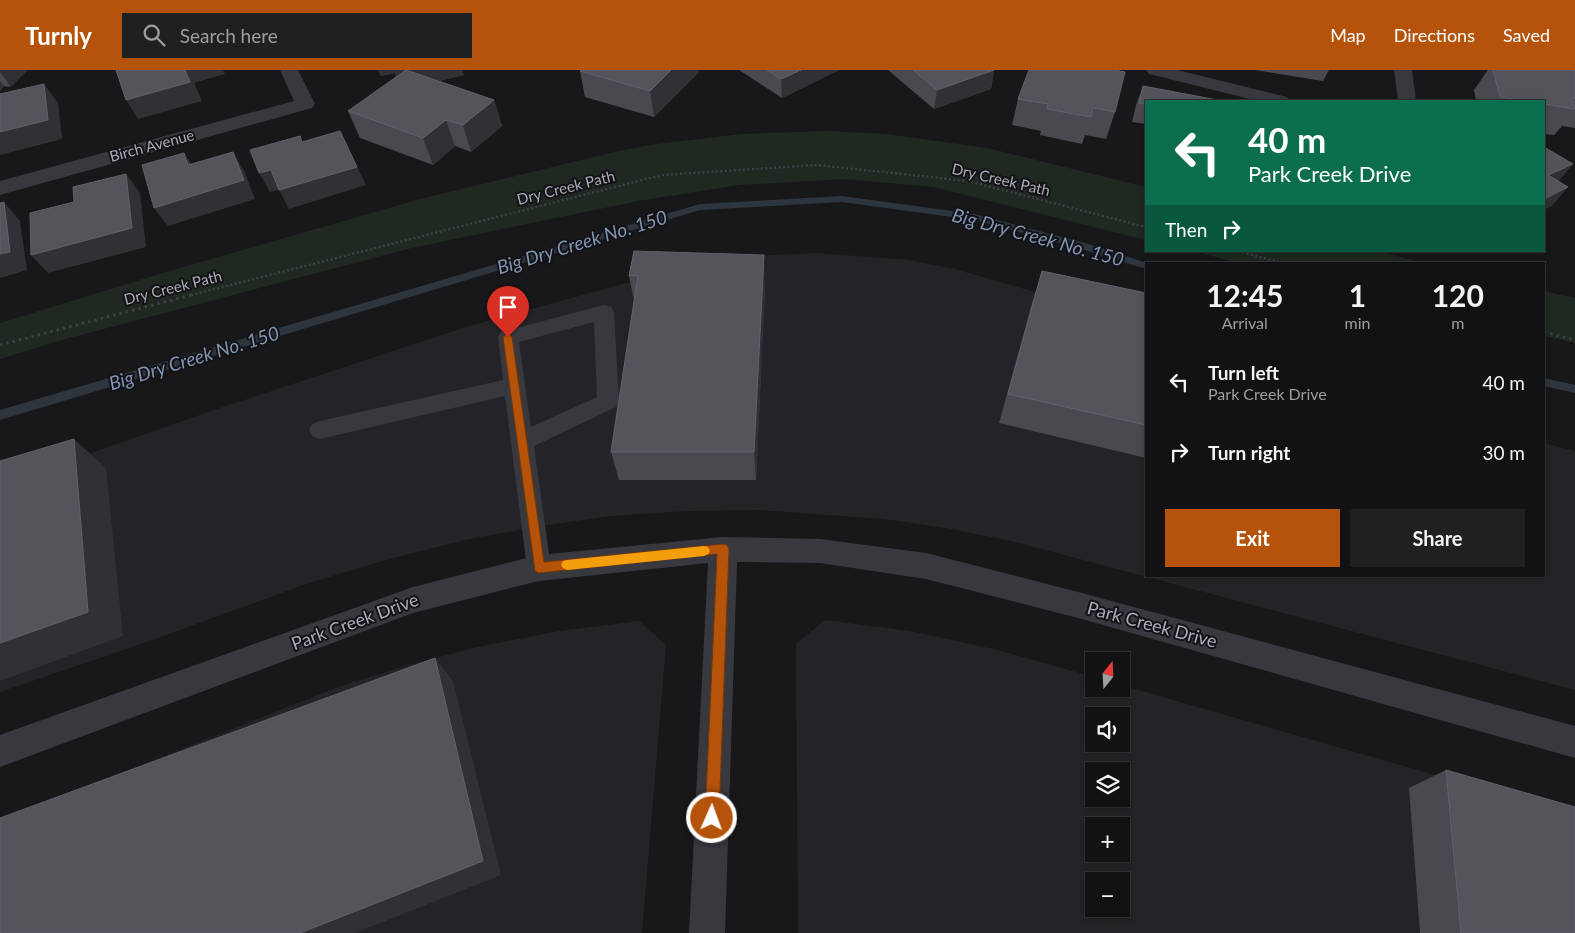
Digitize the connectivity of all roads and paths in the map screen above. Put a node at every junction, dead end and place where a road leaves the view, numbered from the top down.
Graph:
1 (288, 70) edge
2 (1155, 70) edge
3 (1403, 70) edge
4 (1276, 100) edge
5 (1406, 100) edge
6 (0, 188) edge
7 (1145, 227) edge
8 (1242, 252) edge
9 (1279, 262) edge
10 (1545, 332) edge
11 (1575, 340) edge
12 (0, 345) edge
13 (514, 386) junction
14 (320, 430) dead end
15 (522, 442) junction
16 (723, 549) junction
17 (539, 568) junction
18 (1575, 742) edge
19 (0, 751) edge
20 (707, 933) edge

1 - 6 street, Birch Avenue
2 - 4 street
3 - 5 street
7 - 12 path, Dry Creek Path
8 - 9 path
10 - 11 path
13 - 14 lane
13 - 15 lane
13 - 15 lane
15 - 17 lane
16 - 17 street, Park Creek Drive
16 - 18 street, Park Creek Drive
16 - 20 street
17 - 19 street, Park Creek Drive

